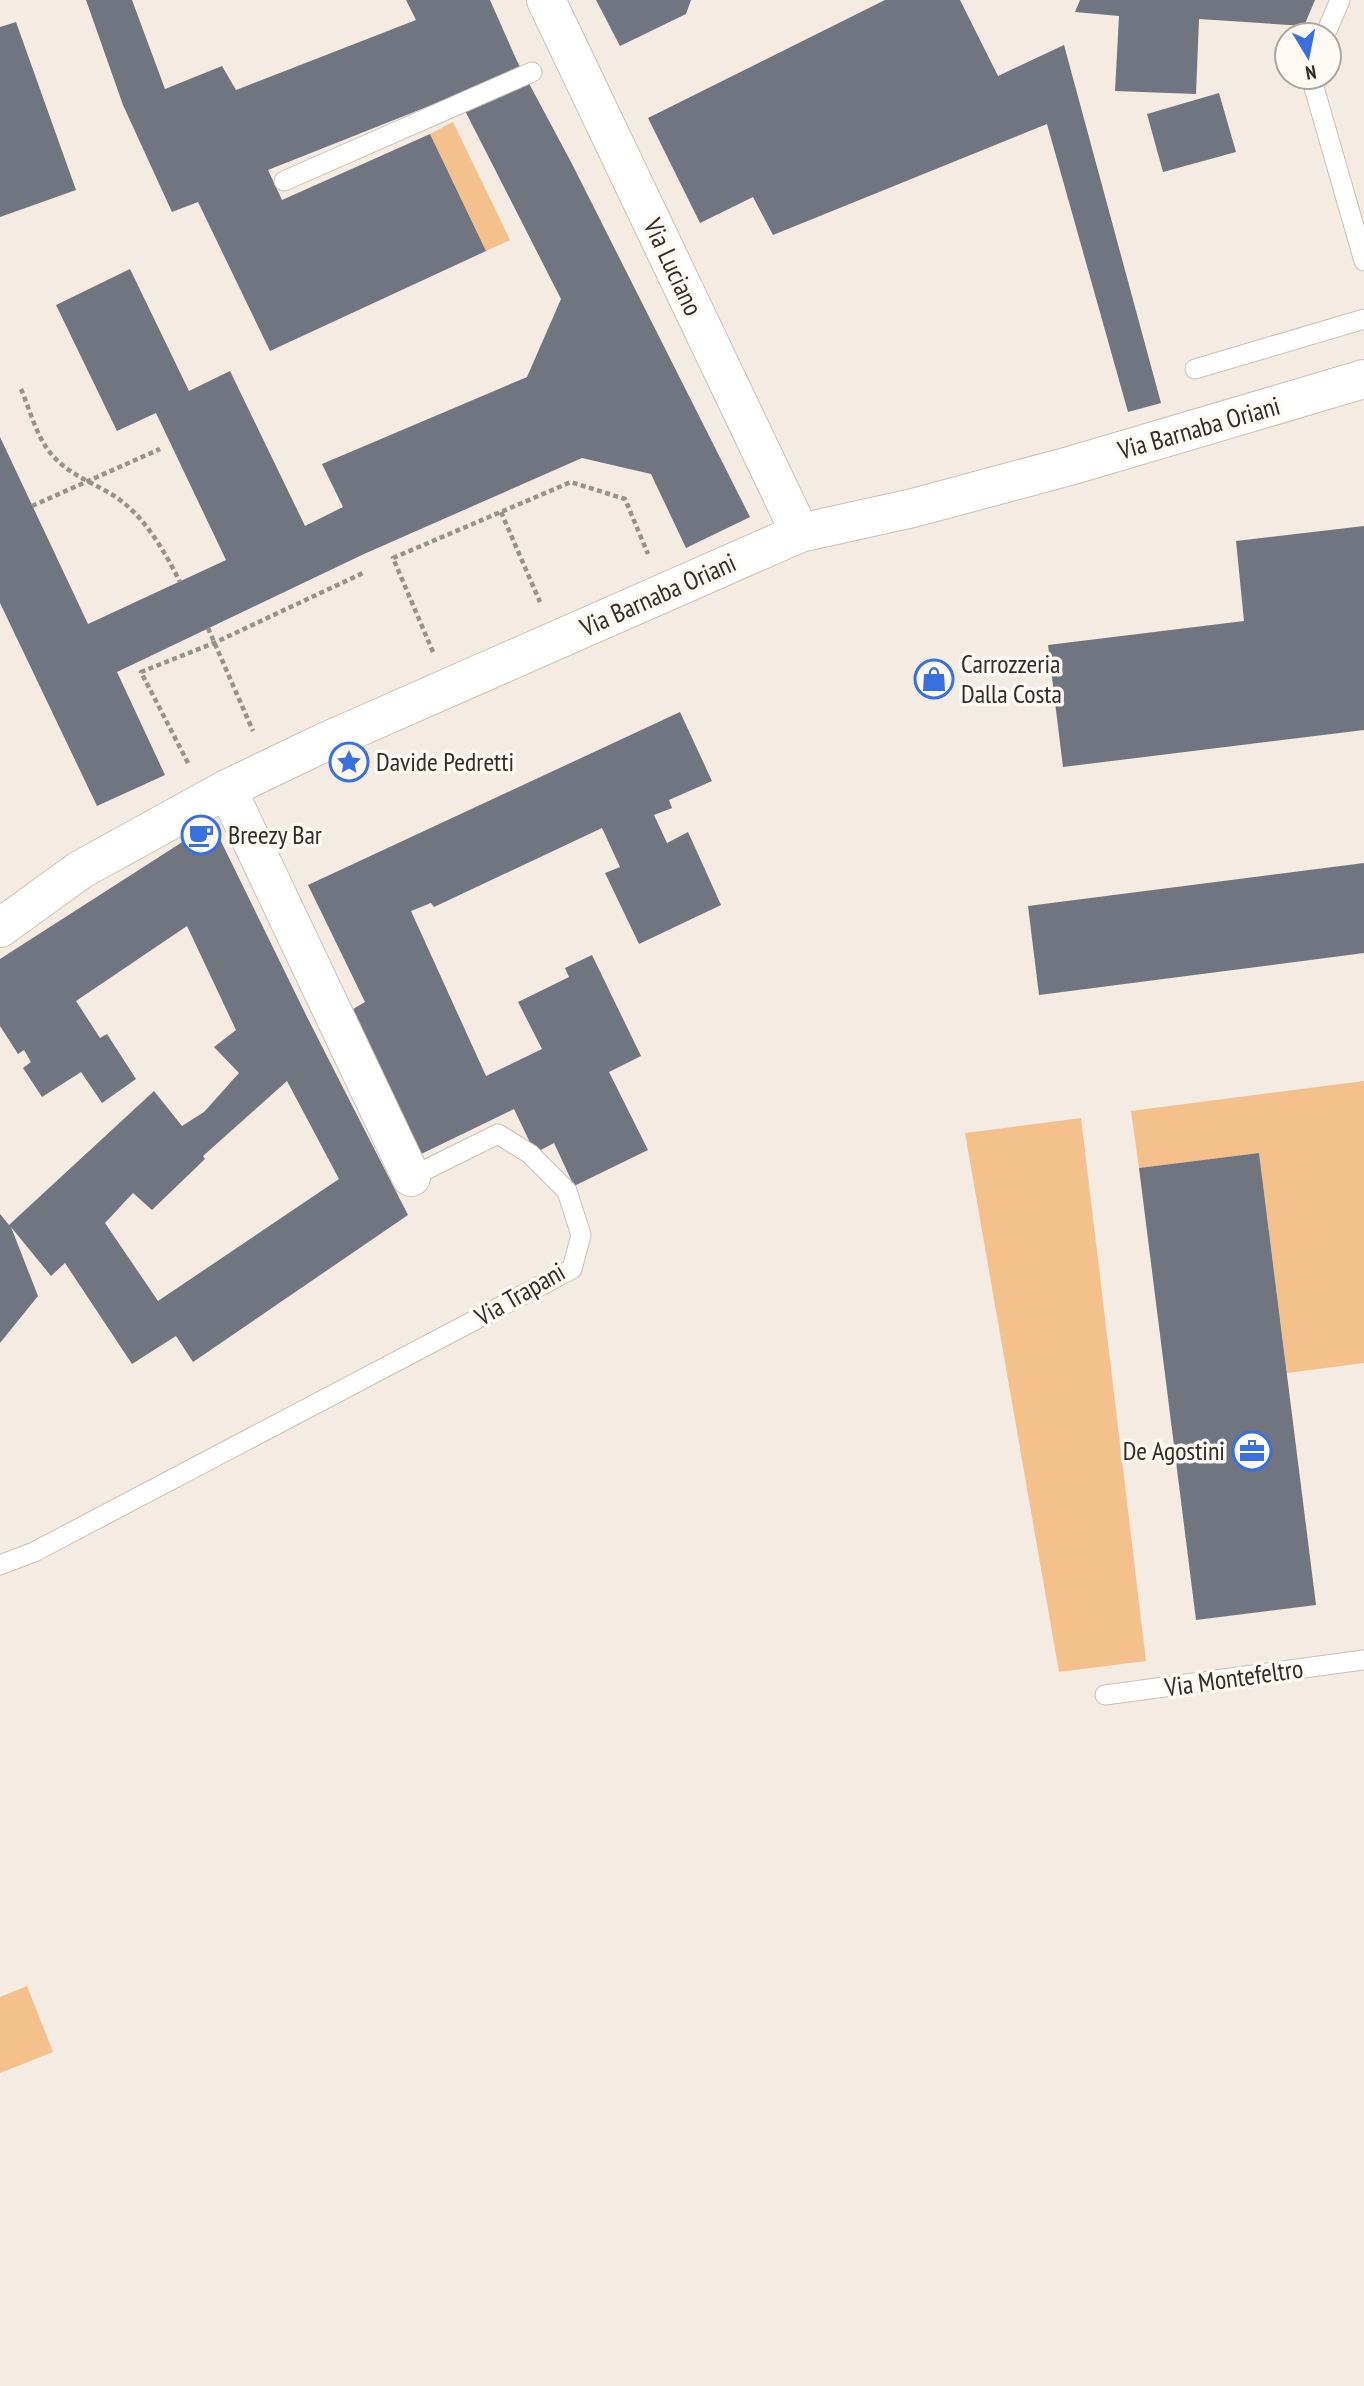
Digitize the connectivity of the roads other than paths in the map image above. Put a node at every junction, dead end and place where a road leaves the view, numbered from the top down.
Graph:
1 (546, 0) edge
2 (1340, 0) edge
3 (1331, 21) edge
4 (532, 72) dead end
5 (1315, 91) edge
6 (285, 181) dead end
7 (1364, 261) edge
8 (1364, 319) edge
9 (1195, 369) dead end
10 (1364, 379) edge
11 (800, 533) junction
12 (227, 789) junction
13 (0, 928) edge
14 (411, 1177) joint
15 (0, 1565) edge
16 (1364, 1660) edge
17 (1105, 1695) dead end

1 - 11 street, Via Luciano
2 - 3 lane
4 - 6 lane
5 - 7 lane
8 - 9 lane
10 - 11 street, Via Barnaba Oriani
11 - 12 street, Via Barnaba Oriani
12 - 13 street, Via Barnaba Oriani
12 - 14 street, Via Trapani
14 - 15 lane, Via Trapani
16 - 17 lane, Via Montefeltro

